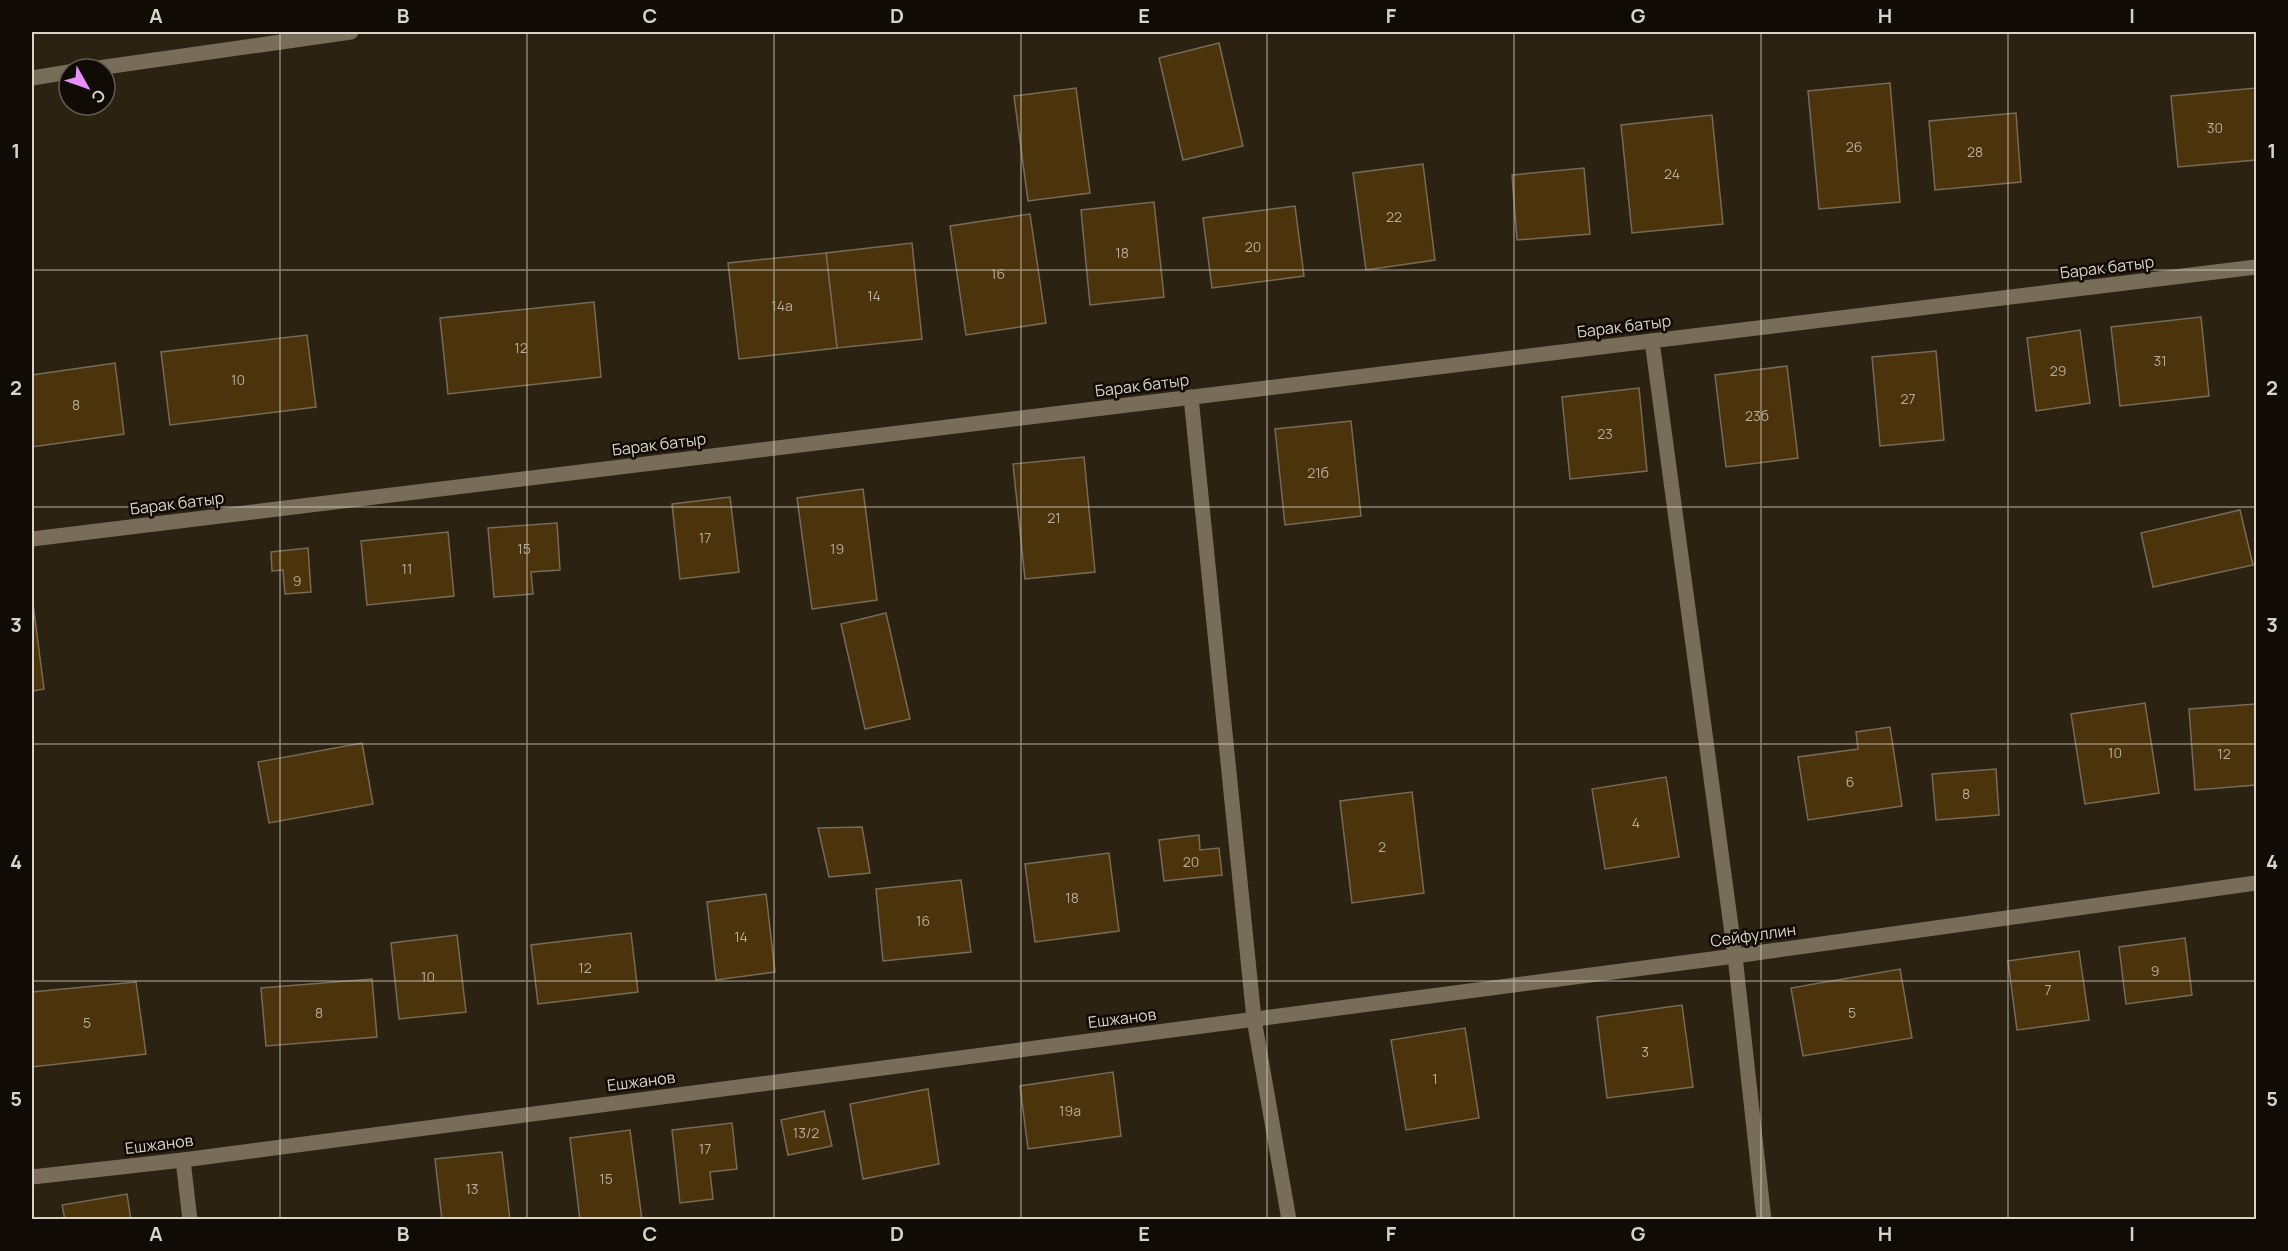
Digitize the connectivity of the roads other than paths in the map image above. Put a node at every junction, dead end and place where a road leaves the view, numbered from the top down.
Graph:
1 (351, 32) edge
2 (117, 65) edge
3 (57, 74) edge
4 (32, 78) edge
5 (2256, 267) edge
6 (1652, 341) junction
7 (1191, 397) junction
8 (32, 539) edge
9 (2256, 883) edge
10 (1735, 956) junction
11 (1254, 1019) junction
12 (183, 1160) junction
13 (32, 1177) edge
14 (190, 1220) edge
15 (1289, 1220) edge
16 (1764, 1220) edge

1 - 2 street
3 - 4 street
5 - 6 street, Барак батыр
6 - 7 street, Барак батыр
6 - 10 street
7 - 8 street, Барак батыр
7 - 11 street
9 - 10 street, Сейфуллин
10 - 11 street, Сейфуллин
10 - 16 street
11 - 12 street, Ешжанов
11 - 15 street
12 - 13 street, Ешжанов
12 - 14 street

